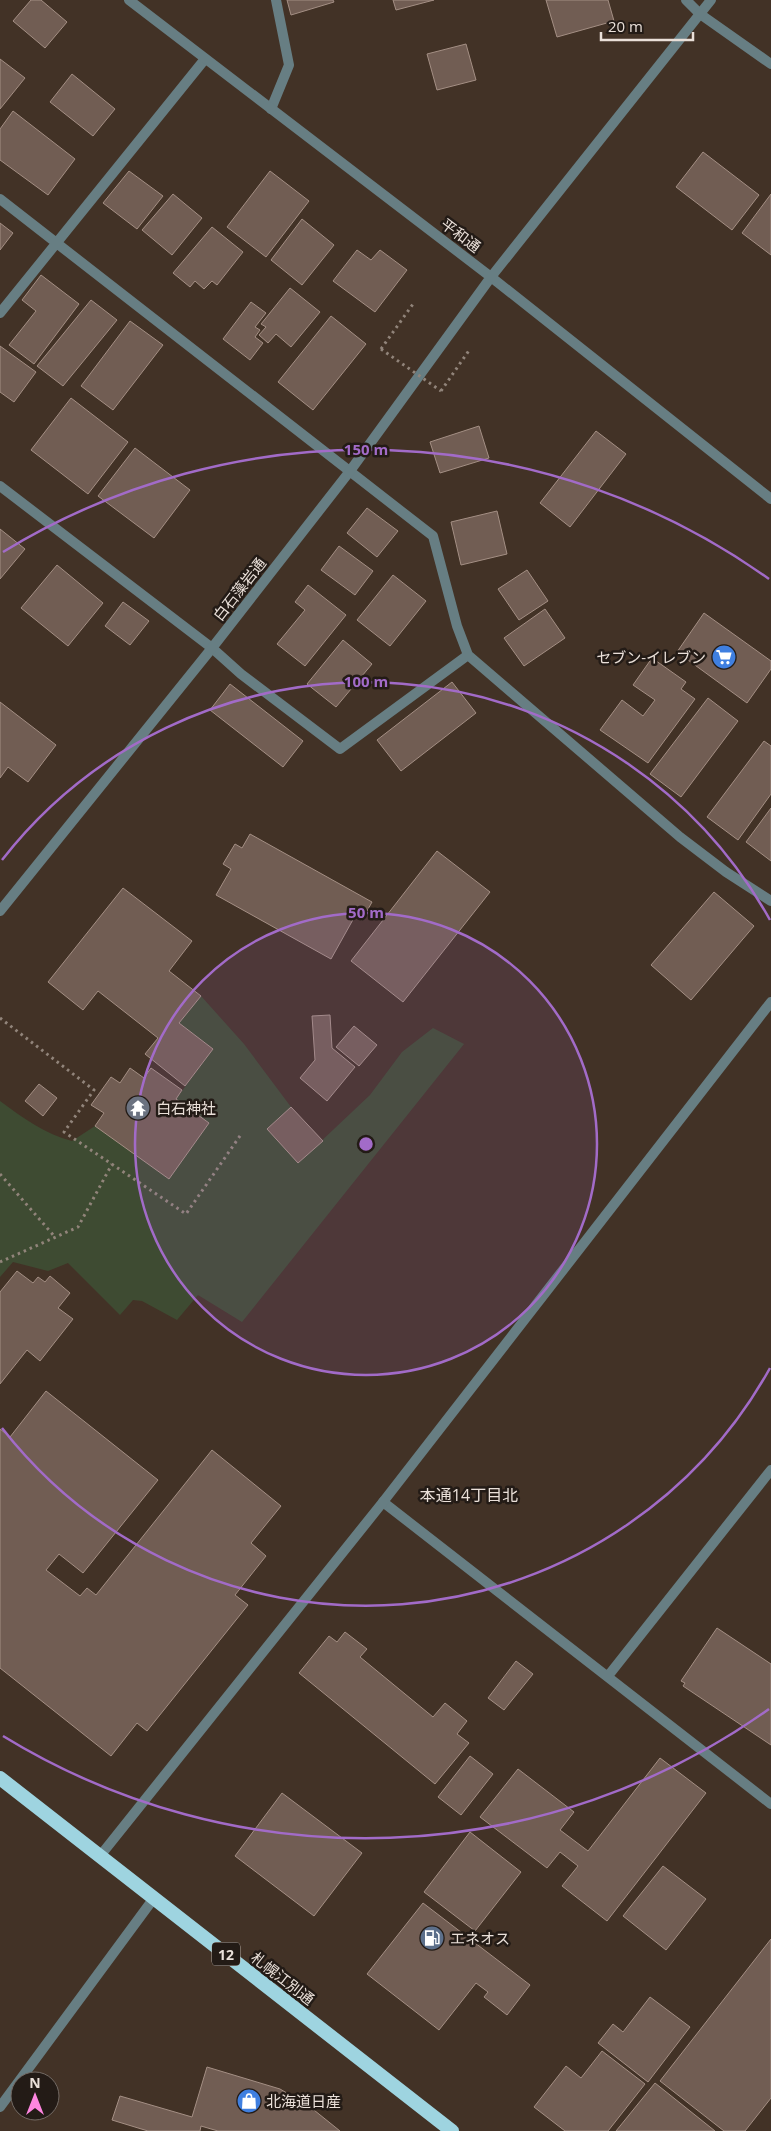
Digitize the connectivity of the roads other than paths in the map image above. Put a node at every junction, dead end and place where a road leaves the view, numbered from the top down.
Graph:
1 (129, 0) edge
2 (276, 0) edge
3 (686, 0) edge
4 (710, 0) edge
5 (700, 14) junction
6 (205, 59) junction
7 (771, 64) edge
8 (271, 109) junction
9 (0, 199) edge
10 (57, 242) junction
11 (491, 277) junction
12 (0, 313) edge
13 (350, 471) junction
14 (0, 486) edge
15 (771, 499) edge
16 (212, 648) junction
17 (468, 654) junction
18 (771, 901) edge
19 (0, 911) edge
20 (771, 1002) edge
21 (771, 1470) edge
22 (383, 1502) junction
23 (608, 1676) junction
24 (0, 1778) edge
25 (771, 1804) edge
26 (100, 1856) junction
27 (154, 1898) junction
28 (0, 2107) edge
29 (452, 2131) edge

1 - 6 street, 平和通
2 - 8 street
3 - 5 street
4 - 5 street, 白石藻岩通
5 - 7 street
5 - 11 street, 白石藻岩通
6 - 8 street, 平和通
6 - 10 street
8 - 11 street, 平和通
9 - 10 street
10 - 12 street
10 - 13 street
11 - 13 street, 白石藻岩通
11 - 15 street, 平和通
13 - 16 street, 白石藻岩通
13 - 17 street
14 - 16 street
16 - 17 street
16 - 19 street, 白石藻岩通
17 - 18 street
20 - 22 street
21 - 23 street
22 - 23 street
22 - 26 street
23 - 25 street
24 - 26 highway, 札幌江別通 / 12
26 - 27 highway, 札幌江別通 / 12
27 - 28 street
27 - 29 highway, 札幌江別通 / 12

